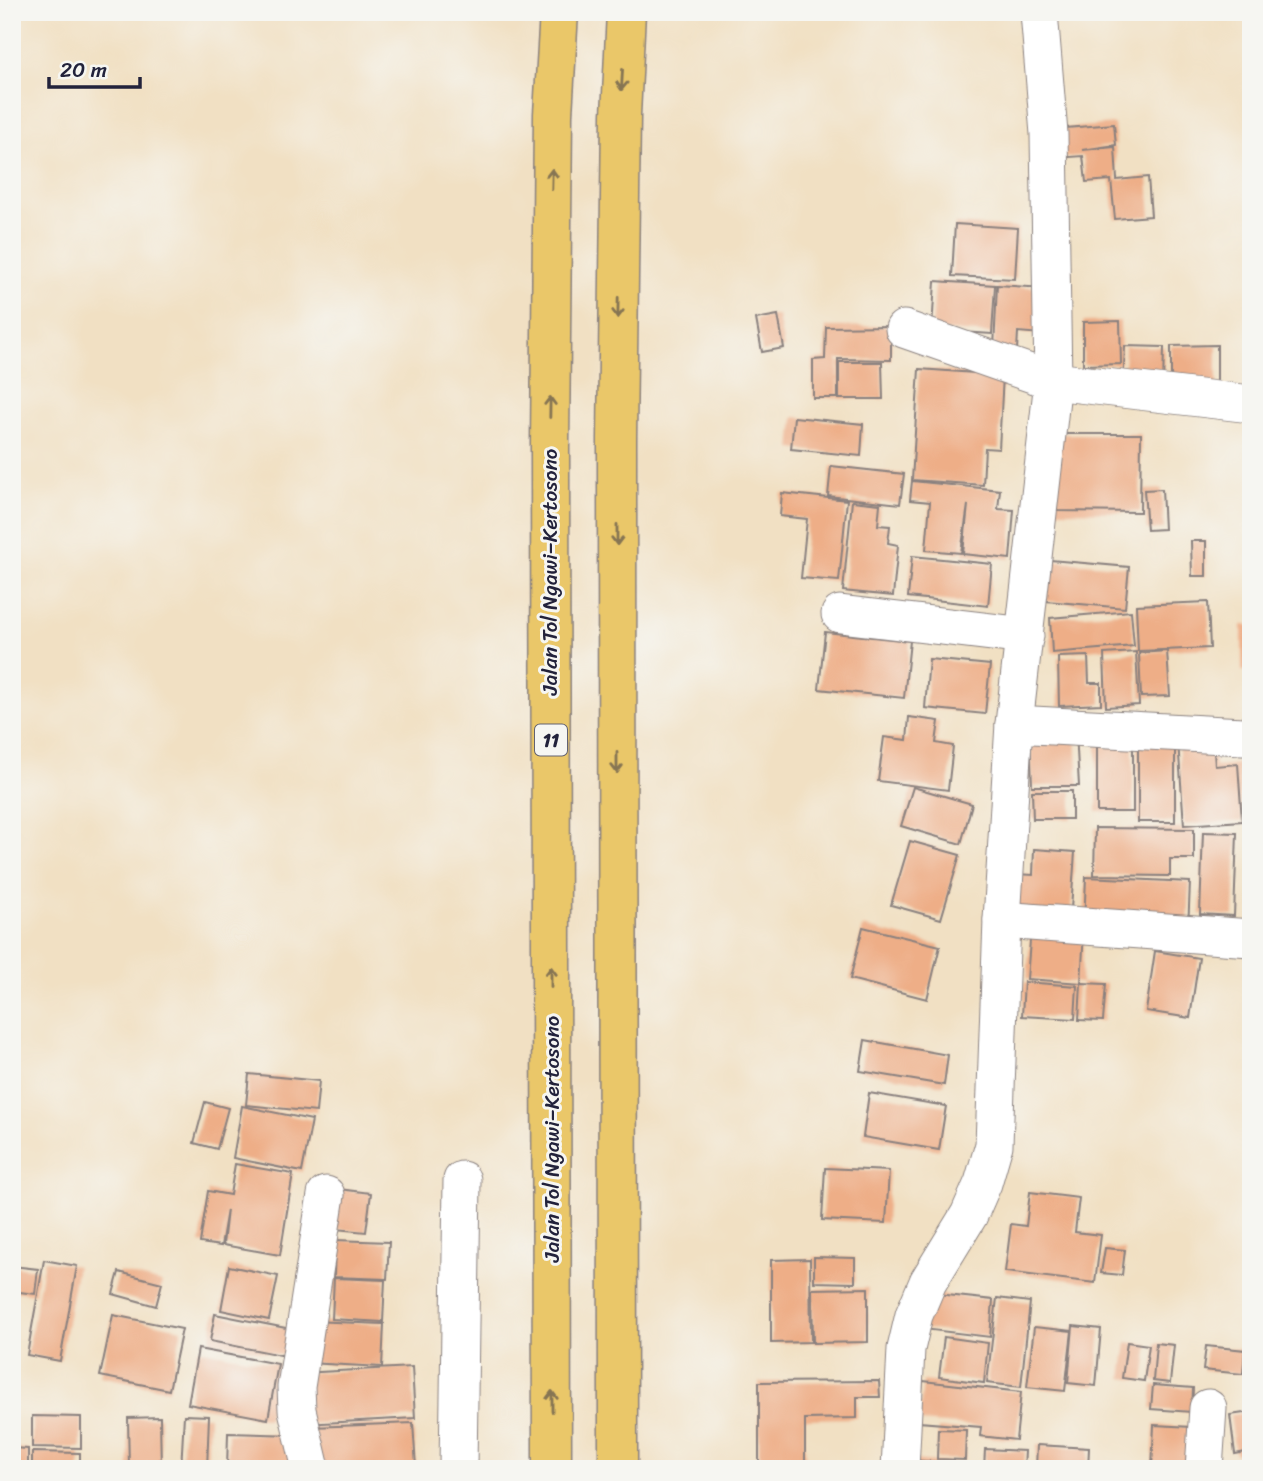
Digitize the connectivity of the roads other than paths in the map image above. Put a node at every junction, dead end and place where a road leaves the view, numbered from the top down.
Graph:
1 (559, 12) edge
2 (626, 12) edge
3 (1039, 12) edge
4 (904, 329) dead end
5 (1053, 381) junction
6 (1251, 404) edge
7 (840, 614) dead end
8 (1025, 636) junction
9 (1014, 724) junction
10 (1244, 736) dead end
11 (1002, 920) junction
12 (1251, 938) edge
13 (462, 1180) dead end
14 (326, 1195) dead end
15 (1208, 1408) dead end
16 (311, 1469) edge
17 (458, 1469) edge
18 (552, 1469) edge
19 (618, 1469) edge
20 (900, 1469) edge
21 (1204, 1469) edge

18 -> 1 highway, Jalan Tol Ngawi–Kertosono / 11
2 -> 19 highway
3 - 5 street
4 - 5 street
5 - 6 street
5 - 8 street
7 - 8 street
8 - 9 street
9 - 10 street
9 - 11 street
11 - 12 street
11 - 20 street
13 - 17 street
14 - 16 street
15 - 21 street

